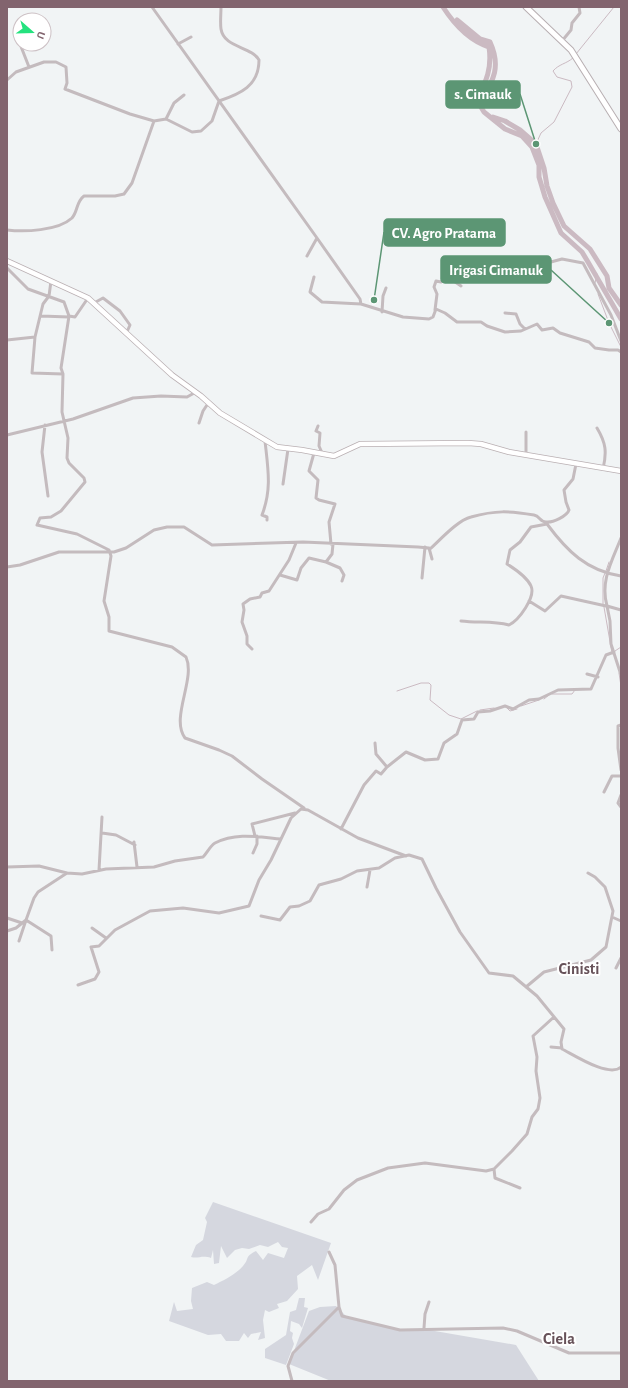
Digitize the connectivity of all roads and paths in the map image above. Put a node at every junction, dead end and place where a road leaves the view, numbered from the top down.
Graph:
1 (152, 7) edge
2 (221, 7) edge
3 (526, 7) edge
4 (580, 7) edge
5 (191, 37) dead end
6 (562, 41) junction
7 (178, 44) junction
8 (23, 52) edge
9 (29, 67) junction
10 (7, 80) edge
11 (184, 95) dead end
12 (219, 101) junction
13 (166, 119) junction
14 (154, 121) junction
15 (621, 129) edge
16 (7, 230) edge
17 (317, 238) junction
18 (307, 256) dead end
19 (7, 261) edge
20 (536, 266) dead end
21 (7, 268) edge
22 (314, 277) dead end
23 (51, 281) junction
24 (461, 286) dead end
25 (386, 288) dead end
26 (49, 296) junction
27 (88, 298) junction
28 (94, 303) junction
29 (361, 304) junction
30 (435, 310) junction
31 (382, 312) junction
32 (505, 313) dead end
33 (41, 316) junction
34 (69, 316) junction
35 (525, 329) junction
36 (126, 334) junction
37 (35, 337) junction
38 (7, 340) edge
39 (621, 341) edge
40 (620, 350) edge
41 (62, 374) junction
42 (196, 392) junction
43 (209, 402) junction
44 (63, 421) junction
45 (199, 423) dead end
46 (45, 425) junction
47 (318, 426) dead end
48 (597, 428) dead end
49 (526, 432) dead end
50 (7, 435) edge
51 (264, 441) junction
52 (288, 449) junction
53 (314, 453) junction
54 (324, 455) junction
55 (526, 456) junction
56 (576, 464) junction
57 (603, 469) junction
58 (621, 472) edge
59 (283, 484) dead end
60 (48, 496) dead end
61 (267, 520) dead end
62 (548, 523) junction
63 (621, 538) edge
64 (296, 543) junction
65 (332, 544) junction
66 (425, 547) junction
67 (430, 549) junction
68 (110, 553) junction
69 (432, 559) dead end
70 (326, 562) junction
71 (7, 567) edge
72 (605, 573) junction
73 (280, 575) junction
74 (621, 576) edge
75 (422, 578) dead end
76 (342, 581) dead end
77 (529, 601) junction
78 (605, 606) junction
79 (621, 610) edge
80 (462, 621) dead end
81 (252, 649) dead end
82 (613, 651) junction
83 (587, 674) dead end
84 (621, 674) edge
85 (598, 677) junction
86 (621, 725) edge
87 (375, 743) dead end
88 (387, 767) junction
89 (621, 770) edge
90 (621, 776) edge
91 (604, 792) dead end
92 (621, 795) edge
93 (621, 807) edge
94 (304, 808) junction
95 (295, 813) junction
96 (102, 817) dead end
97 (341, 829) junction
98 (102, 833) junction
99 (256, 836) junction
100 (281, 839) junction
101 (253, 853) dead end
102 (406, 856) junction
103 (7, 867) edge
104 (137, 867) junction
105 (99, 870) junction
106 (370, 870) junction
107 (67, 873) junction
108 (588, 873) dead end
109 (367, 888) dead end
110 (261, 916) dead end
111 (612, 917) junction
112 (7, 918) edge
113 (26, 920) junction
114 (621, 921) edge
115 (22, 923) junction
116 (92, 928) dead end
117 (7, 931) edge
118 (106, 938) junction
119 (19, 941) dead end
120 (52, 950) dead end
121 (621, 958) edge
122 (616, 968) dead end
123 (78, 985) dead end
124 (526, 987) junction
125 (554, 1018) junction
126 (551, 1047) dead end
127 (562, 1048) junction
128 (621, 1067) edge
129 (494, 1169) junction
130 (520, 1188) dead end
131 (311, 1222) dead end
132 (329, 1252) dead end
133 (429, 1302) dead end
134 (339, 1307) junction
135 (424, 1328) junction
136 (621, 1353) edge
137 (292, 1381) edge

1 - 7 street
2 - 12 street
3 - 6 main road
4 - 6 street
5 - 7 street
6 - 15 main road
7 - 12 street
8 - 9 street
9 - 10 street
9 - 14 street
11 - 13 street
12 - 13 street
12 - 17 street
13 - 14 street
14 - 16 street
17 - 18 street
17 - 29 street
19 - 23 street
20 - 39 street
21 - 26 street
22 - 29 street
23 - 26 street
23 - 27 street
24 - 30 street
25 - 31 street
26 - 33 street
26 - 34 street
27 - 28 street
27 - 34 street
28 - 36 street
28 - 36 street
29 - 31 street
30 - 31 street
30 - 35 street
32 - 35 street
33 - 34 street
33 - 37 street
34 - 41 street
35 - 40 street
36 - 42 street
37 - 38 street
37 - 41 street
41 - 44 street
42 - 43 street
42 - 44 street
43 - 45 street
43 - 51 street
44 - 46 street
44 - 68 street
46 - 50 street
46 - 60 street
47 - 54 street
48 - 57 street
49 - 55 street
51 - 52 street
51 - 61 street
52 - 53 street
52 - 59 street
53 - 54 street
53 - 65 street
54 - 55 street
55 - 56 street
56 - 57 street
56 - 62 street
57 - 58 street
62 - 67 street
62 - 72 street
62 - 77 street
63 - 72 street
64 - 65 street
64 - 68 street
64 - 73 street
65 - 66 street
65 - 70 street
66 - 67 street
66 - 75 street
67 - 69 street
68 - 71 street
68 - 94 street
70 - 73 street
70 - 76 street
72 - 74 street
72 - 78 street
73 - 81 street
77 - 78 street
77 - 80 street
78 - 79 street
78 - 82 street
82 - 84 street
82 - 85 street
83 - 85 street
85 - 88 street
86 - 89 street
87 - 88 street
88 - 97 street
90 - 91 street
92 - 93 street
94 - 95 street
94 - 97 street
95 - 99 street
95 - 100 street
96 - 98 street
97 - 102 street
98 - 104 street
98 - 105 street
99 - 100 street
99 - 101 street
99 - 104 street
100 - 118 street
102 - 106 street
102 - 124 street
103 - 107 street
104 - 105 street
105 - 107 street
106 - 109 street
106 - 110 street
107 - 113 street
108 - 111 street
111 - 114 street
111 - 124 street
112 - 115 street
113 - 115 street
113 - 119 street
113 - 120 street
115 - 117 street
116 - 118 street
118 - 123 street
121 - 122 street
124 - 125 street
125 - 127 street
125 - 129 street
126 - 127 street
127 - 128 street
129 - 130 street
129 - 131 street
132 - 134 street
133 - 135 street
134 - 135 street
134 - 137 street
135 - 136 street

